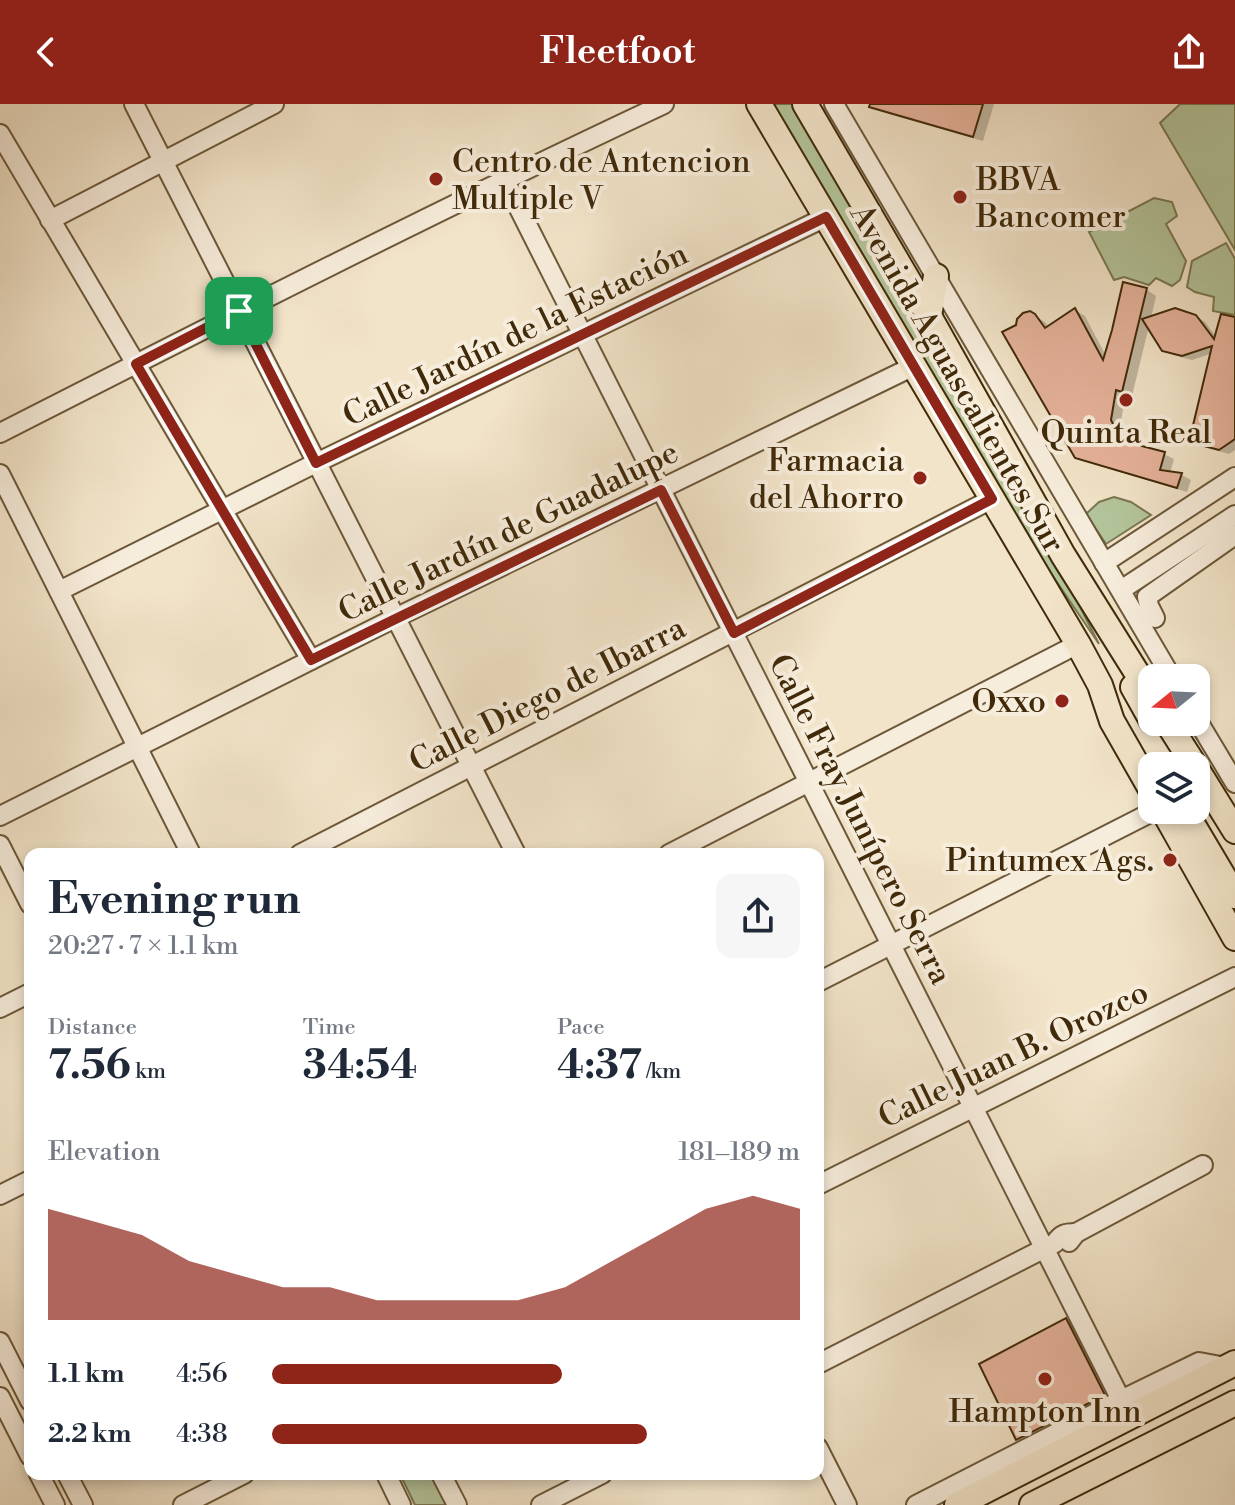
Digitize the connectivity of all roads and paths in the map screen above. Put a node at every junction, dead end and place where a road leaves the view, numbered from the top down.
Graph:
1 (134, 104) edge
2 (274, 104) edge
3 (664, 104) edge
4 (759, 104) edge
5 (805, 104) edge
6 (834, 104) edge
7 (0, 134) edge
8 (163, 162) junction
9 (504, 179) junction
10 (826, 217) junction
11 (50, 220) junction
12 (936, 276) junction
13 (239, 311) junction
14 (929, 316) junction
15 (583, 335) junction
16 (136, 364) junction
17 (914, 366) junction
18 (0, 433) edge
19 (316, 463) junction
20 (0, 474) edge
21 (1235, 477) edge
22 (661, 490) junction
23 (992, 499) junction
24 (222, 510) junction
25 (1235, 515) edge
26 (1235, 535) edge
27 (1063, 555) junction
28 (1104, 563) junction
29 (1121, 590) junction
30 (59, 591) junction
31 (395, 618) junction
32 (1155, 618) dead end
33 (734, 633) junction
34 (1078, 644) junction
35 (311, 660) junction
36 (1164, 664) edge
37 (1138, 675) edge
38 (1100, 685) junction
39 (1138, 696) edge
40 (1207, 736) edge
41 (137, 747) junction
42 (1149, 752) edge
43 (1138, 766) edge
44 (471, 767) junction
45 (809, 782) junction
46 (1235, 783) edge
47 (1216, 807) edge
48 (0, 816) edge
49 (1138, 819) edge
50 (1171, 824) edge
51 (1192, 824) edge
52 (1235, 831) edge
53 (0, 845) edge
54 (188, 848) edge
55 (312, 848) edge
56 (513, 848) edge
57 (681, 848) edge
58 (1235, 864) edge
59 (24, 892) edge
60 (1235, 896) edge
61 (1235, 938) edge
62 (891, 944) junction
63 (1235, 977) edge
64 (824, 979) edge
65 (24, 996) edge
66 (0, 1008) edge
67 (974, 1108) junction
68 (1203, 1165) dead end
69 (824, 1182) edge
70 (24, 1183) edge
71 (0, 1195) edge
72 (1050, 1245) junction
73 (0, 1342) edge
74 (824, 1361) edge
75 (1230, 1365) edge
76 (24, 1384) edge
77 (24, 1390) edge
78 (0, 1397) edge
79 (1121, 1400) junction
80 (1235, 1403) edge
81 (24, 1444) edge
82 (824, 1460) edge
83 (42, 1480) edge
84 (70, 1480) edge
85 (232, 1480) edge
86 (389, 1480) edge
87 (444, 1480) edge
88 (590, 1480) edge
89 (55, 1505) edge
90 (83, 1505) edge
91 (183, 1505) edge
92 (401, 1505) edge
93 (457, 1505) edge
94 (541, 1505) edge
95 (847, 1505) edge
96 (916, 1505) edge
97 (957, 1505) edge
98 (1032, 1505) edge

1 - 8 street
2 - 8 street
3 - 9 street
4 - 10 main road, Avenida Aguascalientes Sur
5 - 14 main road, Avenida Aguascalientes Sur
6 - 12 street, Avenida Aguascalientes Sur
7 - 11 street
8 - 11 street
8 - 13 street
9 - 13 street
9 - 15 street, Calle Fray Junípero Serra
10 - 15 street, Calle Jardín de la Estación
10 - 17 main road, Avenida Aguascalientes Sur
11 - 16 street
12 - 14 main road
12 - 28 street, Avenida Aguascalientes Sur
13 - 16 street
13 - 19 street
14 - 27 main road, Avenida Aguascalientes Sur
15 - 19 street, Calle Jardín de la Estación
15 - 22 street, Calle Fray Junípero Serra
16 - 18 street
16 - 24 street
17 - 22 street, Calle Jardín de Guadalupe
17 - 23 main road, Avenida Aguascalientes Sur
19 - 24 street, Calle Jardín de la Estación
19 - 31 street
20 - 30 street
21 - 28 street
22 - 31 street, Calle Jardín de Guadalupe
22 - 33 street, Calle Fray Junípero Serra
23 - 33 street, Calle Diego de Ibarra
23 - 34 main road, Avenida Aguascalientes Sur
24 - 30 street, Calle Jardín de la Estación
24 - 35 street
25 - 29 street
26 - 32 street
27 - 37 main road, Avenida Aguascalientes Sur
27 - 39 main road, Avenida Aguascalientes Sur
28 - 29 street, Avenida Aguascalientes Sur
29 - 36 street, Avenida Aguascalientes Sur
30 - 41 street
31 - 35 street, Calle Jardín de Guadalupe
31 - 44 street
33 - 44 street, Calle Diego de Ibarra
33 - 45 street, Calle Fray Junípero Serra
34 - 38 main road, Avenida Aguascalientes Sur
34 - 45 street
35 - 41 street, Calle Jardín de Guadalupe
38 - 42 main road, Avenida Aguascalientes Sur
38 - 43 main road, Avenida Aguascalientes Sur
40 - 46 street
41 - 48 street, Calle Jardín de Guadalupe
41 - 54 street
44 - 55 street, Calle Diego de Ibarra
44 - 56 street
45 - 57 street
45 - 62 street, Calle Fray Junípero Serra
47 - 52 main road
47 - 58 main road
49 - 62 street
50 - 61 main road
51 - 60 main road
53 - 59 street
62 - 64 street
62 - 67 street, Calle Fray Junípero Serra
63 - 67 street, Calle Juan B. Orozco
65 - 66 street
67 - 69 street, Calle Juan B. Orozco
67 - 72 street, Calle Fray Junípero Serra
68 - 72 street
70 - 71 street
72 - 74 street
72 - 79 street, Calle Fray Junípero Serra
73 - 76 street
75 - 79 street
75 - 97 main road
77 - 78 street
78 - 81 street
79 - 96 street
80 - 98 main road
82 - 95 street
83 - 89 street
84 - 90 street
85 - 91 street
86 - 92 street
87 - 93 street
88 - 94 street

